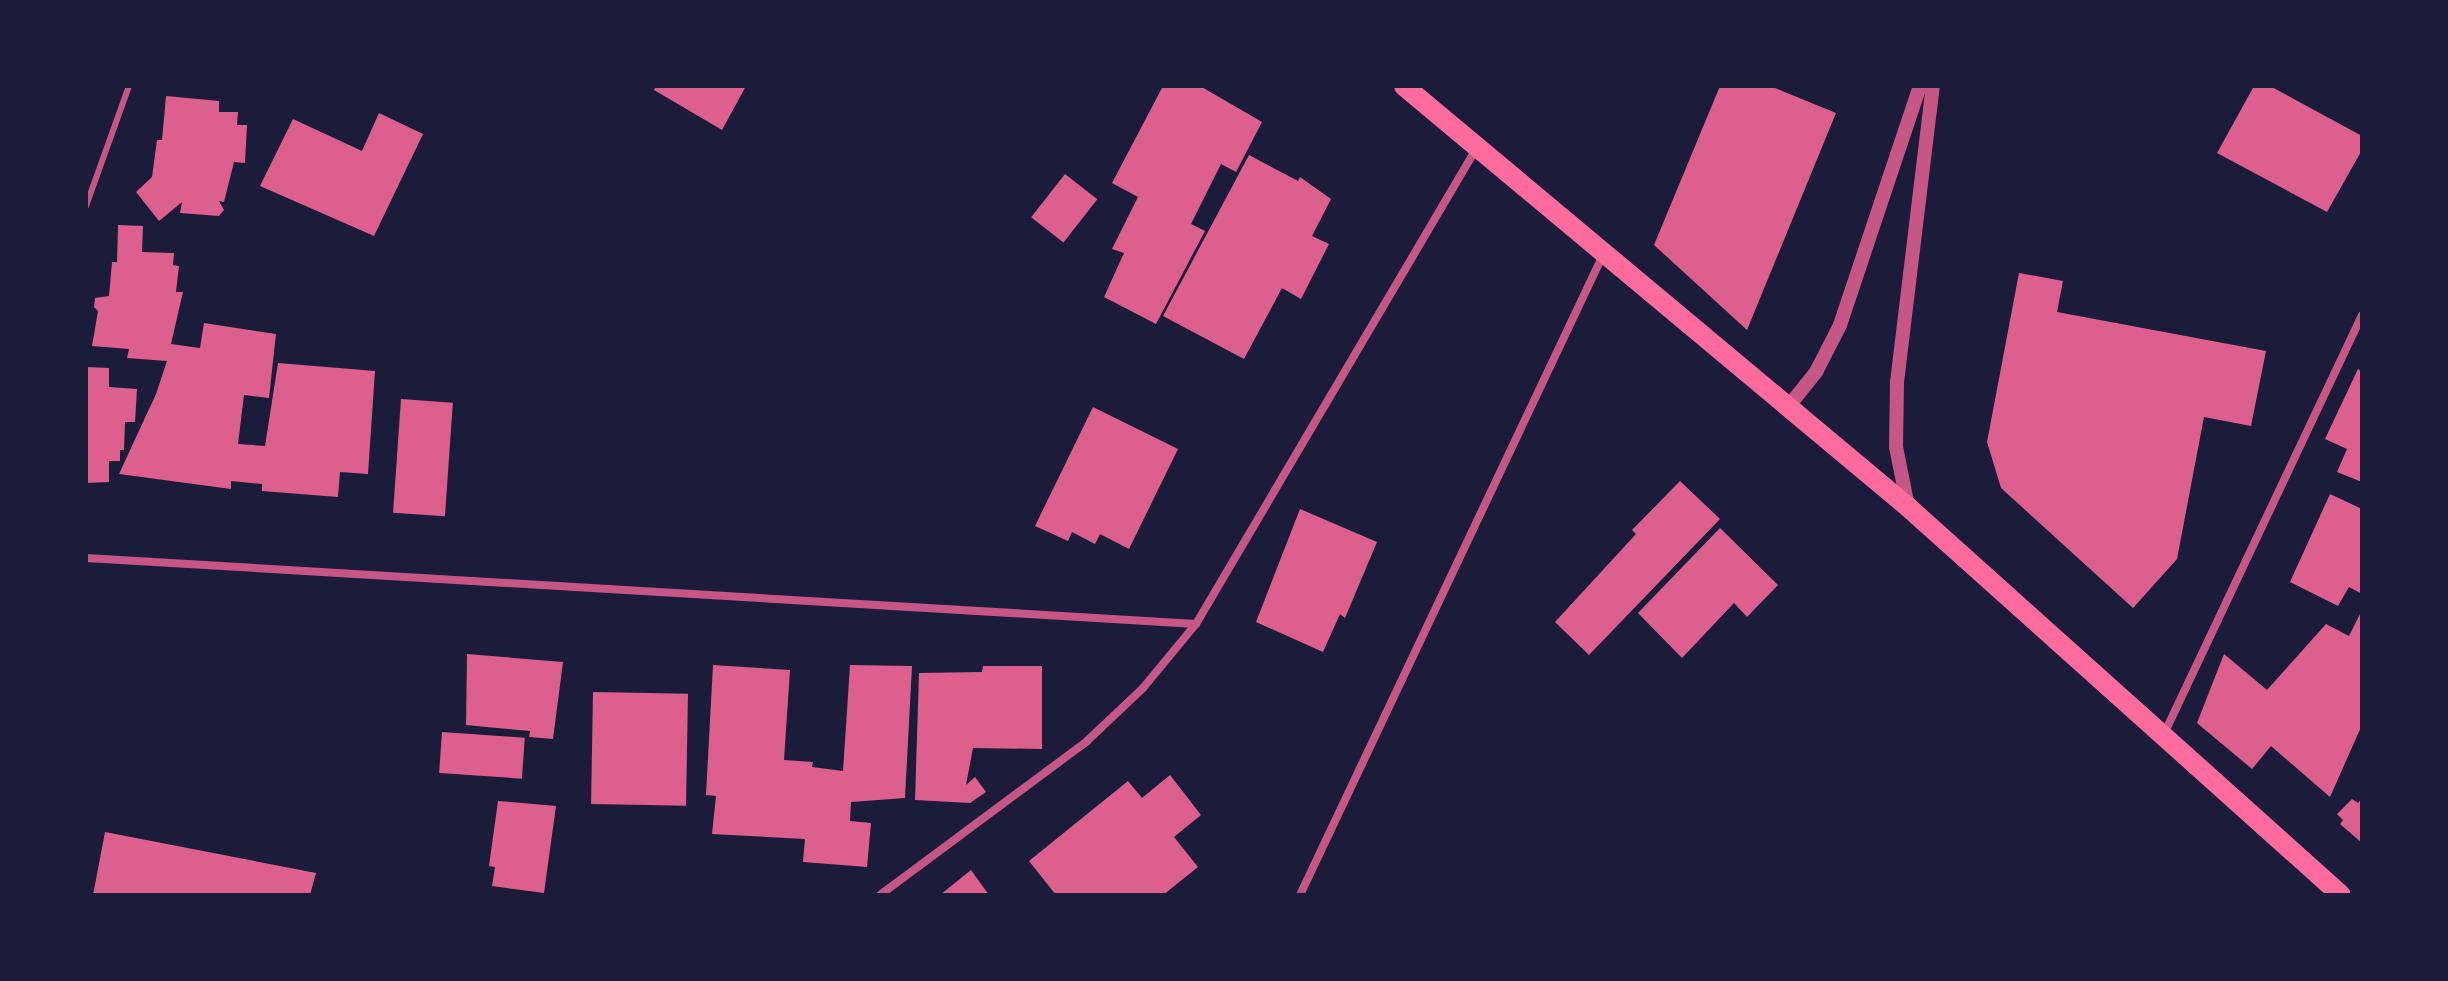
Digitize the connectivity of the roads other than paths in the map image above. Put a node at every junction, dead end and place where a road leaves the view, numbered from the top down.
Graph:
1 (129, 86) edge
2 (1404, 86) edge
3 (1920, 86) edge
4 (1933, 86) edge
5 (1476, 149) junction
6 (86, 206) edge
7 (1603, 255) junction
8 (2362, 316) edge
9 (1788, 407) junction
10 (1908, 507) junction
11 (86, 558) edge
12 (1196, 624) junction
13 (2164, 735) junction
14 (880, 895) edge
15 (1300, 895) edge
16 (2341, 895) edge

1 - 6 lane
2 - 5 main road
3 - 9 street
4 - 10 street
5 - 7 main road
5 - 12 street
7 - 9 main road
7 - 15 street
8 - 13 street
9 - 10 main road
10 - 13 main road
11 - 12 street
12 - 14 street
13 - 16 main road

